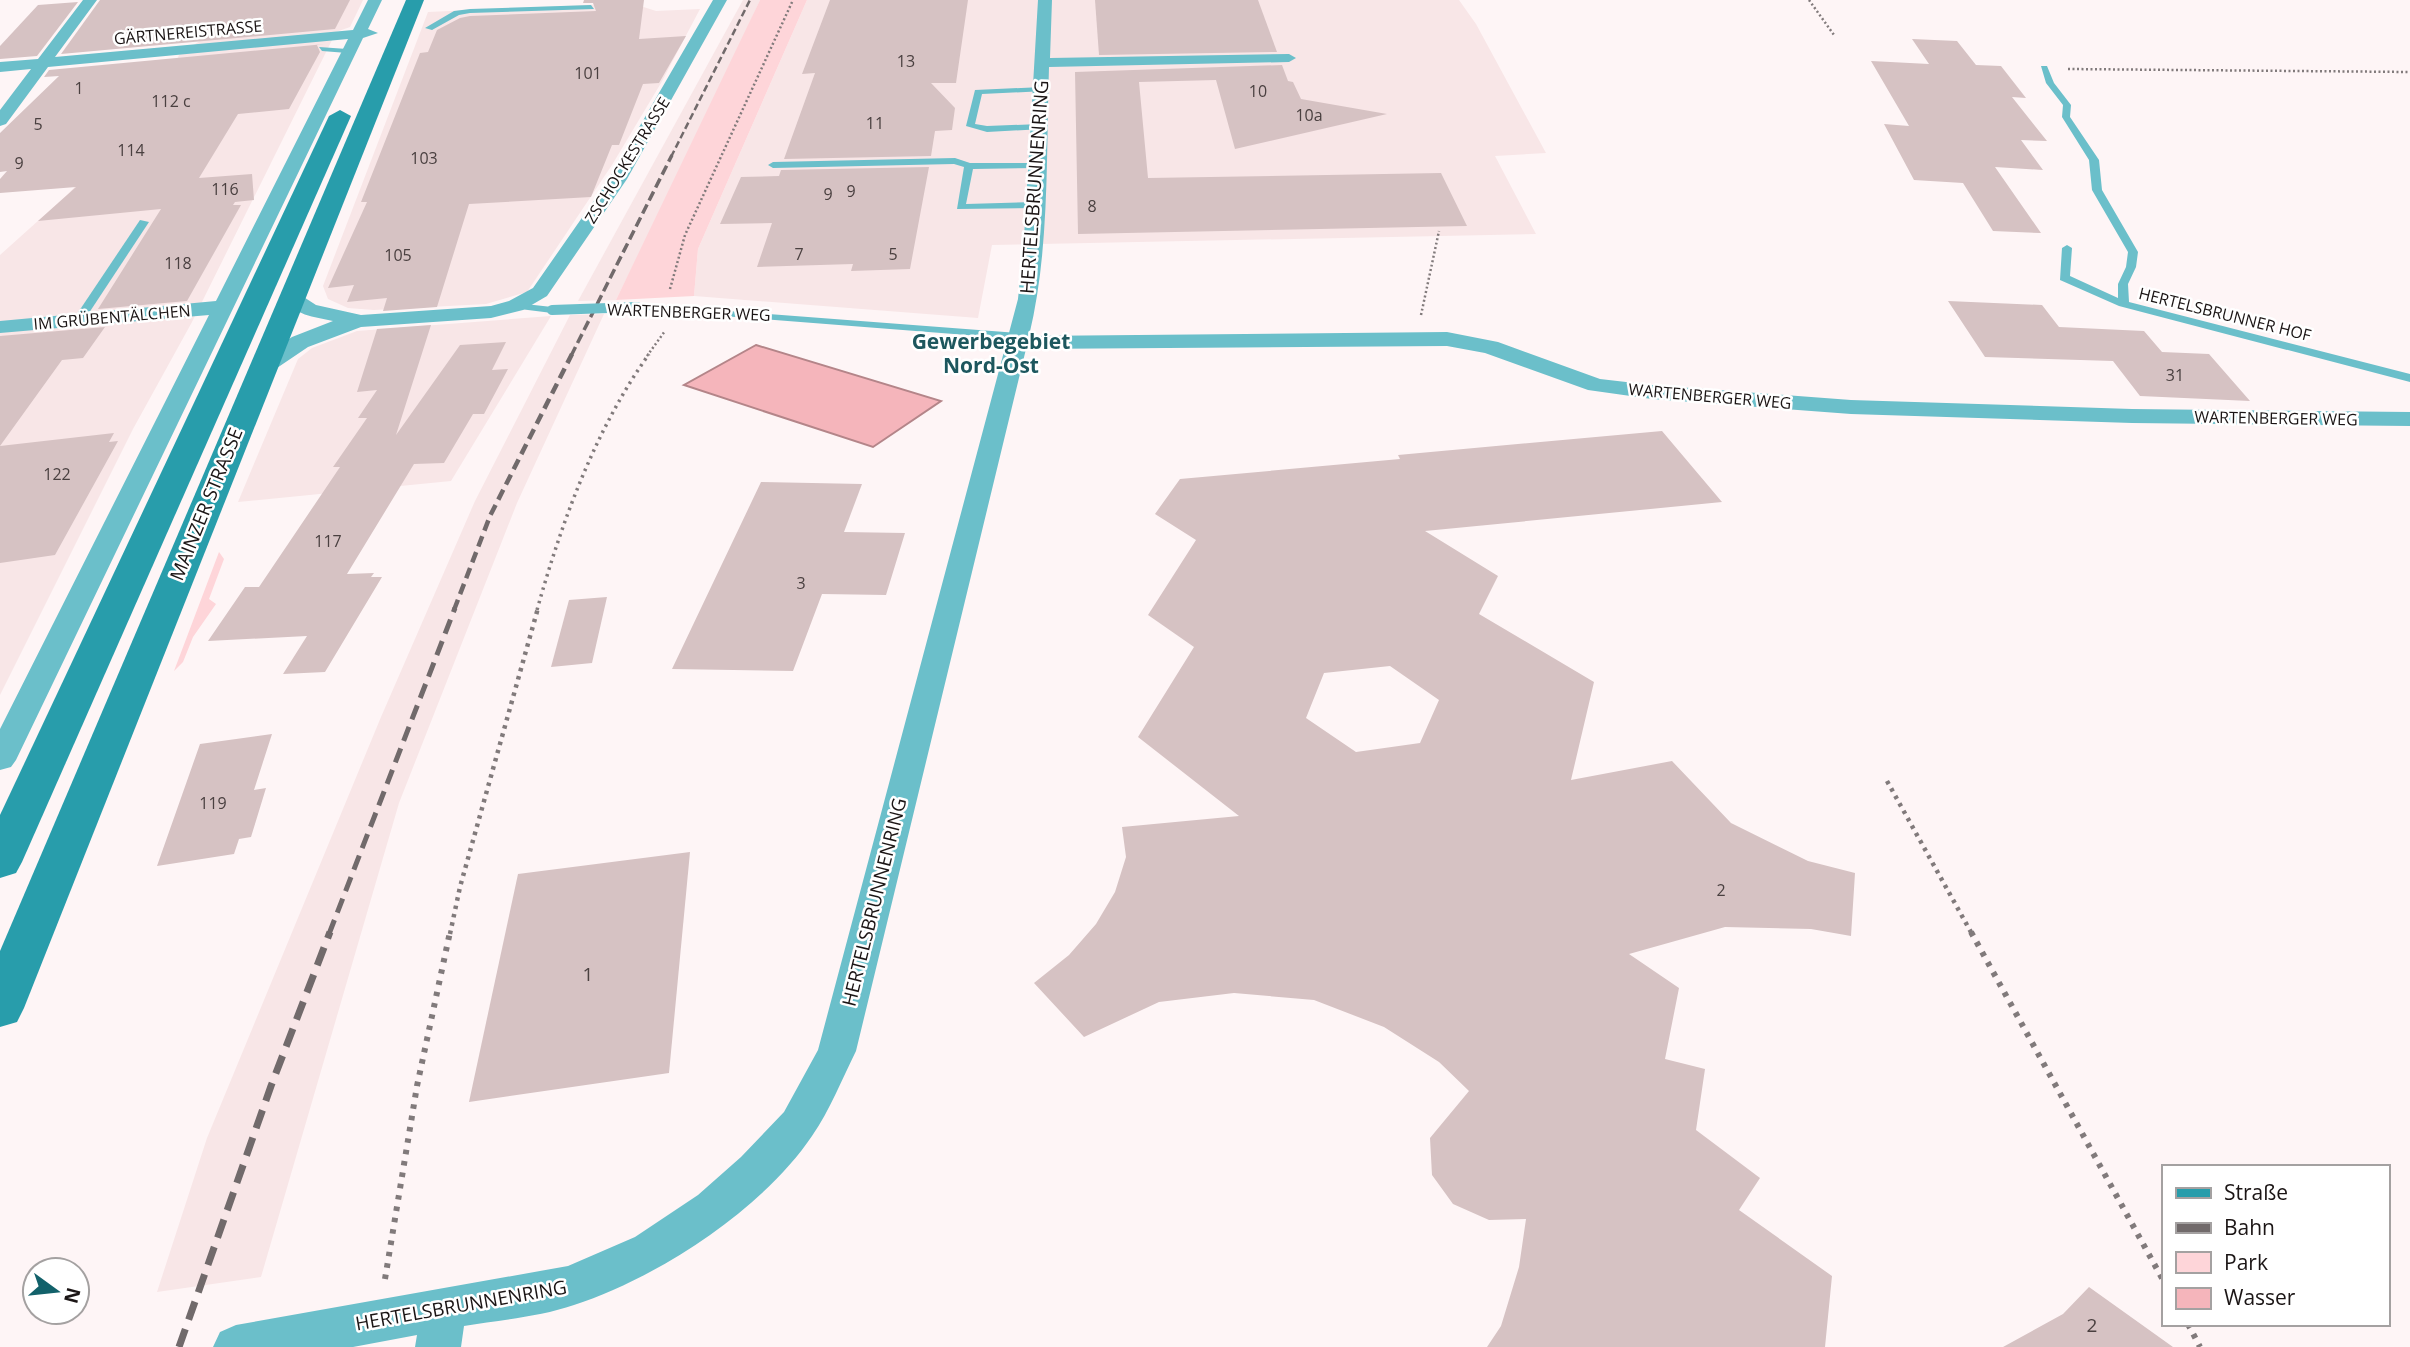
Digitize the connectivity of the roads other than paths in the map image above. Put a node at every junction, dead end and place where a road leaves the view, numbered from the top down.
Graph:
1 (90, 0) edge
2 (375, 0) edge
3 (394, 0) edge
4 (415, 0) edge
5 (720, 0) edge
6 (1045, 0) edge
7 (591, 7) dead end
8 (429, 28) dead end
9 (360, 39) junction
10 (322, 49) dead end
11 (1289, 58) dead end
12 (46, 63) junction
13 (0, 67) edge
14 (2044, 68) road end
15 (1042, 76) junction
16 (0, 121) edge
17 (1040, 127) junction
18 (1038, 164) junction
19 (773, 165) dead end
20 (969, 166) junction
21 (1036, 205) junction
22 (144, 222) dead end
23 (2067, 248) dead end
24 (292, 298) junction
25 (2123, 304) junction
26 (516, 306) junction
27 (223, 307) junction
28 (79, 320) junction
29 (361, 321) junction
30 (0, 327) edge
31 (1018, 339) junction
32 (263, 367) junction
33 (2410, 378) edge
34 (2410, 419) edge
35 (0, 760) edge
36 (0, 862) edge
37 (0, 1008) edge
38 (441, 1329) edge
39 (236, 1347) edge

1 - 12 street
2 - 9 street, MAINZER STRASSE
3 - 9 main road, MAINZER STRASSE
4 - 24 main road, MAINZER STRASSE
5 - 26 street, ZSCHOCKESTRASSE
6 - 15 street, HERTELSBRUNNENRING
7 - 8 lane
9 - 10 lane
9 - 12 street, GÄRTNEREISTRASSE
9 - 27 street, MAINZER STRASSE
9 - 36 main road, MAINZER STRASSE
11 - 15 street, HERTELSBRUNNENRING
12 - 13 street, GÄRTNEREISTRASSE
12 - 16 street
14 - 25 lane
15 - 17 street, HERTELSBRUNNENRING
15 - 17 lane
17 - 18 street, HERTELSBRUNNENRING
18 - 20 lane
18 - 21 street, HERTELSBRUNNENRING
19 - 20 lane
20 - 21 lane
21 - 31 street, HERTELSBRUNNENRING
22 - 28 lane
23 - 25 lane, HERTELSBRUNNER HOF
24 - 29 street, WARTENBERGER WEG
24 - 32 main road, MAINZER STRASSE
25 - 33 lane, HERTELSBRUNNER HOF
26 - 29 street, WARTENBERGER WEG
26 - 31 lane, WARTENBERGER WEG, bridge
27 - 28 street, IM GRÜBENTÄLCHEN
27 - 35 street, MAINZER STRASSE
28 - 30 street, IM GRÜBENTÄLCHEN
29 - 32 street, WARTENBERGER WEG
31 - 34 street, WARTENBERGER WEG
31 - 38 street, HERTELSBRUNNENRING
32 - 37 main road, MAINZER STRASSE
38 - 39 street, HERTELSBRUNNENRING

